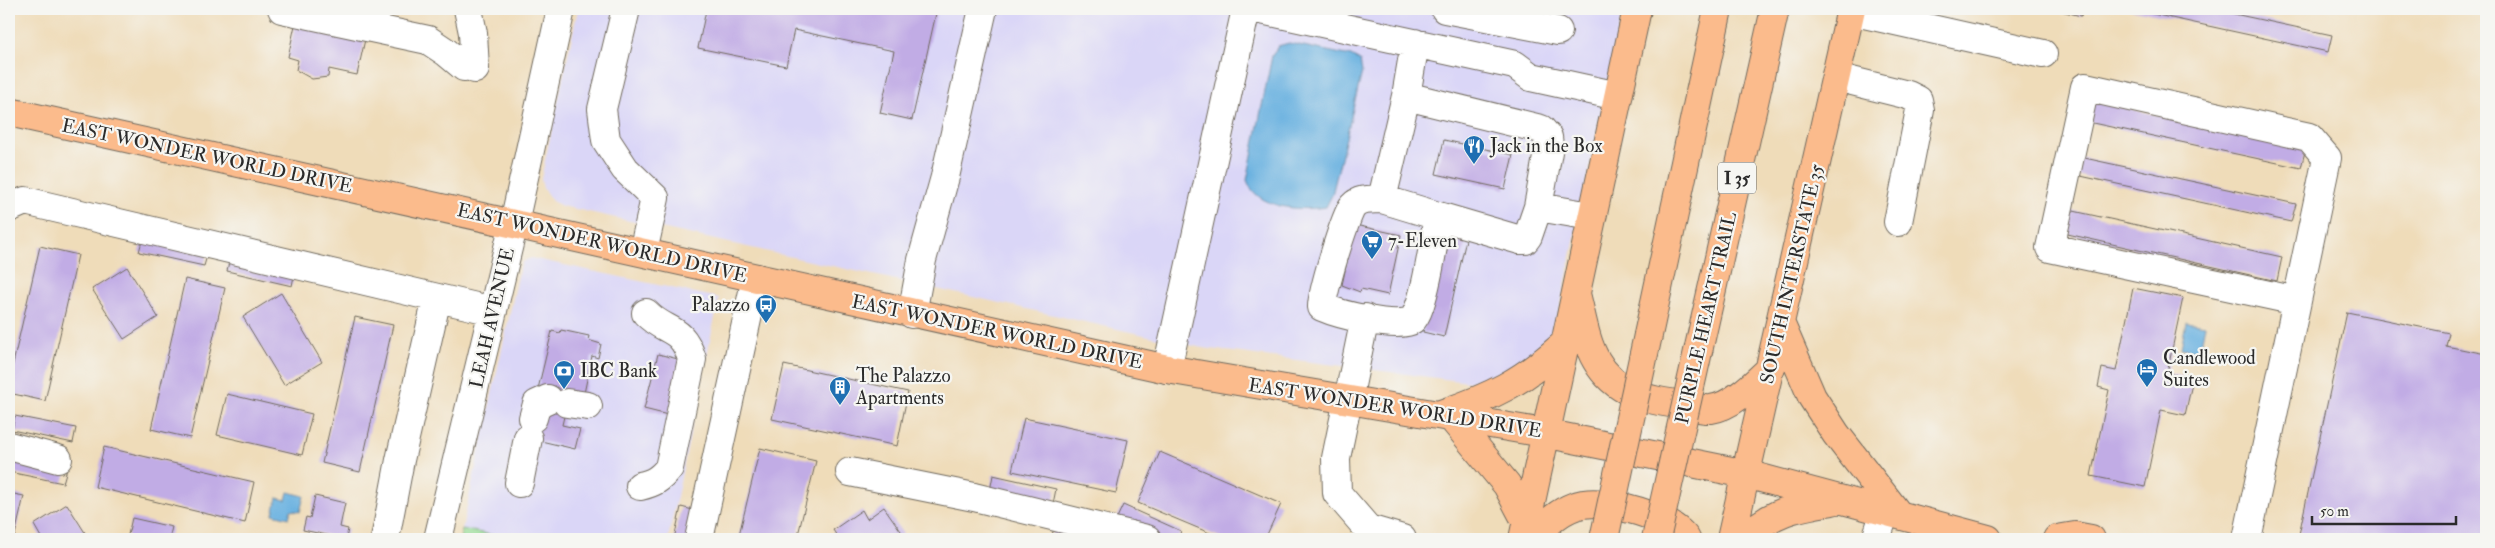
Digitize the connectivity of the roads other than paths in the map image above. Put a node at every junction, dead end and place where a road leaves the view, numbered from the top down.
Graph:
1 (282, 9) edge
2 (468, 9) edge
3 (561, 9) edge
4 (626, 9) edge
5 (983, 9) edge
6 (1246, 9) edge
7 (1257, 9) edge
8 (1445, 9) edge
9 (1637, 9) edge
10 (1718, 9) edge
11 (1775, 9) edge
12 (1851, 10) edge
13 (1558, 31) dead end
14 (1415, 43) junction
15 (2043, 54) dead end
16 (1836, 77) junction
17 (1619, 88) junction
18 (1406, 96) junction
19 (9, 112) edge
20 (1382, 199) junction
21 (1538, 207) junction
22 (9, 208) edge
23 (1438, 216) junction
24 (1591, 216) junction
25 (1898, 222) dead end
26 (514, 223) junction
27 (644, 252) junction
28 (756, 278) junction
29 (1575, 290) junction
30 (437, 298) junction
31 (2298, 301) junction
32 (493, 311) junction
33 (646, 313) dead end
34 (912, 314) junction
35 (1365, 318) junction
36 (1781, 324) junction
37 (1562, 346) junction
38 (1770, 368) junction
39 (1167, 370) junction
40 (1349, 400) junction
41 (553, 413) dead end
42 (1445, 416) junction
43 (1544, 433) junction
44 (9, 446) edge
45 (58, 459) dead end
46 (850, 472) dead end
47 (1746, 474) junction
48 (519, 482) dead end
49 (640, 486) dead end
50 (1838, 500) junction
51 (1892, 513) junction
52 (1528, 533) edge
53 (385, 539) edge
54 (438, 539) edge
55 (699, 539) edge
56 (1147, 539) edge
57 (1402, 539) edge
58 (1604, 539) edge
59 (1656, 539) edge
60 (1686, 539) edge
61 (1731, 539) edge
62 (1744, 539) edge
63 (1876, 539) edge
64 (1988, 539) edge
65 (2057, 539) edge
66 (2091, 539) edge
67 (2247, 539) edge

1 - 2 street
3 - 26 street, LEAH AVENUE
4 - 27 street
5 - 34 street
6 - 39 street
7 - 14 street
8 - 13 street
9 - 17 main road
10 - 58 main road, bridge
11 - 59 main road, PURPLE HEART TRAIL / I 35, bridge
12 - 15 street
12 - 16 main road, SOUTH INTERSTATE 35
14 - 17 street
14 - 18 street
16 - 25 street
16 - 36 main road, SOUTH INTERSTATE 35
17 - 24 main road
18 - 20 street
18 - 21 street
19 - 26 main road, EAST WONDER WORLD DRIVE
20 - 23 street
20 - 35 street
21 - 23 street
21 - 24 street
22 - 30 street
23 - 35 street
24 - 29 main road
26 - 27 main road, EAST WONDER WORLD DRIVE
26 - 32 street, LEAH AVENUE
27 - 28 main road, EAST WONDER WORLD DRIVE
28 - 34 main road, EAST WONDER WORLD DRIVE
28 - 55 street
29 - 37 main road
29 - 38 main road
30 - 32 street
30 - 53 street
31 - 31 street
31 - 67 street
32 - 54 street, LEAH AVENUE
33 - 49 street
34 - 39 main road, EAST WONDER WORLD DRIVE
35 - 40 street
36 - 38 main road, SOUTH INTERSTATE 35
36 - 51 main road
37 - 42 main road
37 - 43 main road
38 - 47 main road, SOUTH INTERSTATE 35
39 - 40 main road, EAST WONDER WORLD DRIVE
40 - 42 main road, EAST WONDER WORLD DRIVE
40 - 57 street
41 - 48 street
42 - 43 main road, EAST WONDER WORLD DRIVE
42 - 52 main road
43 - 47 main road, EAST WONDER WORLD DRIVE
43 - 52 main road
44 - 45 street
46 - 56 street
47 - 50 main road, EAST WONDER WORLD DRIVE
47 - 61 main road, SOUTH INTERSTATE 35
50 - 51 main road, EAST WONDER WORLD DRIVE
50 - 62 main road
51 - 63 street
51 - 64 main road, EAST WONDER WORLD DRIVE
52 - 60 main road
65 - 66 main road

